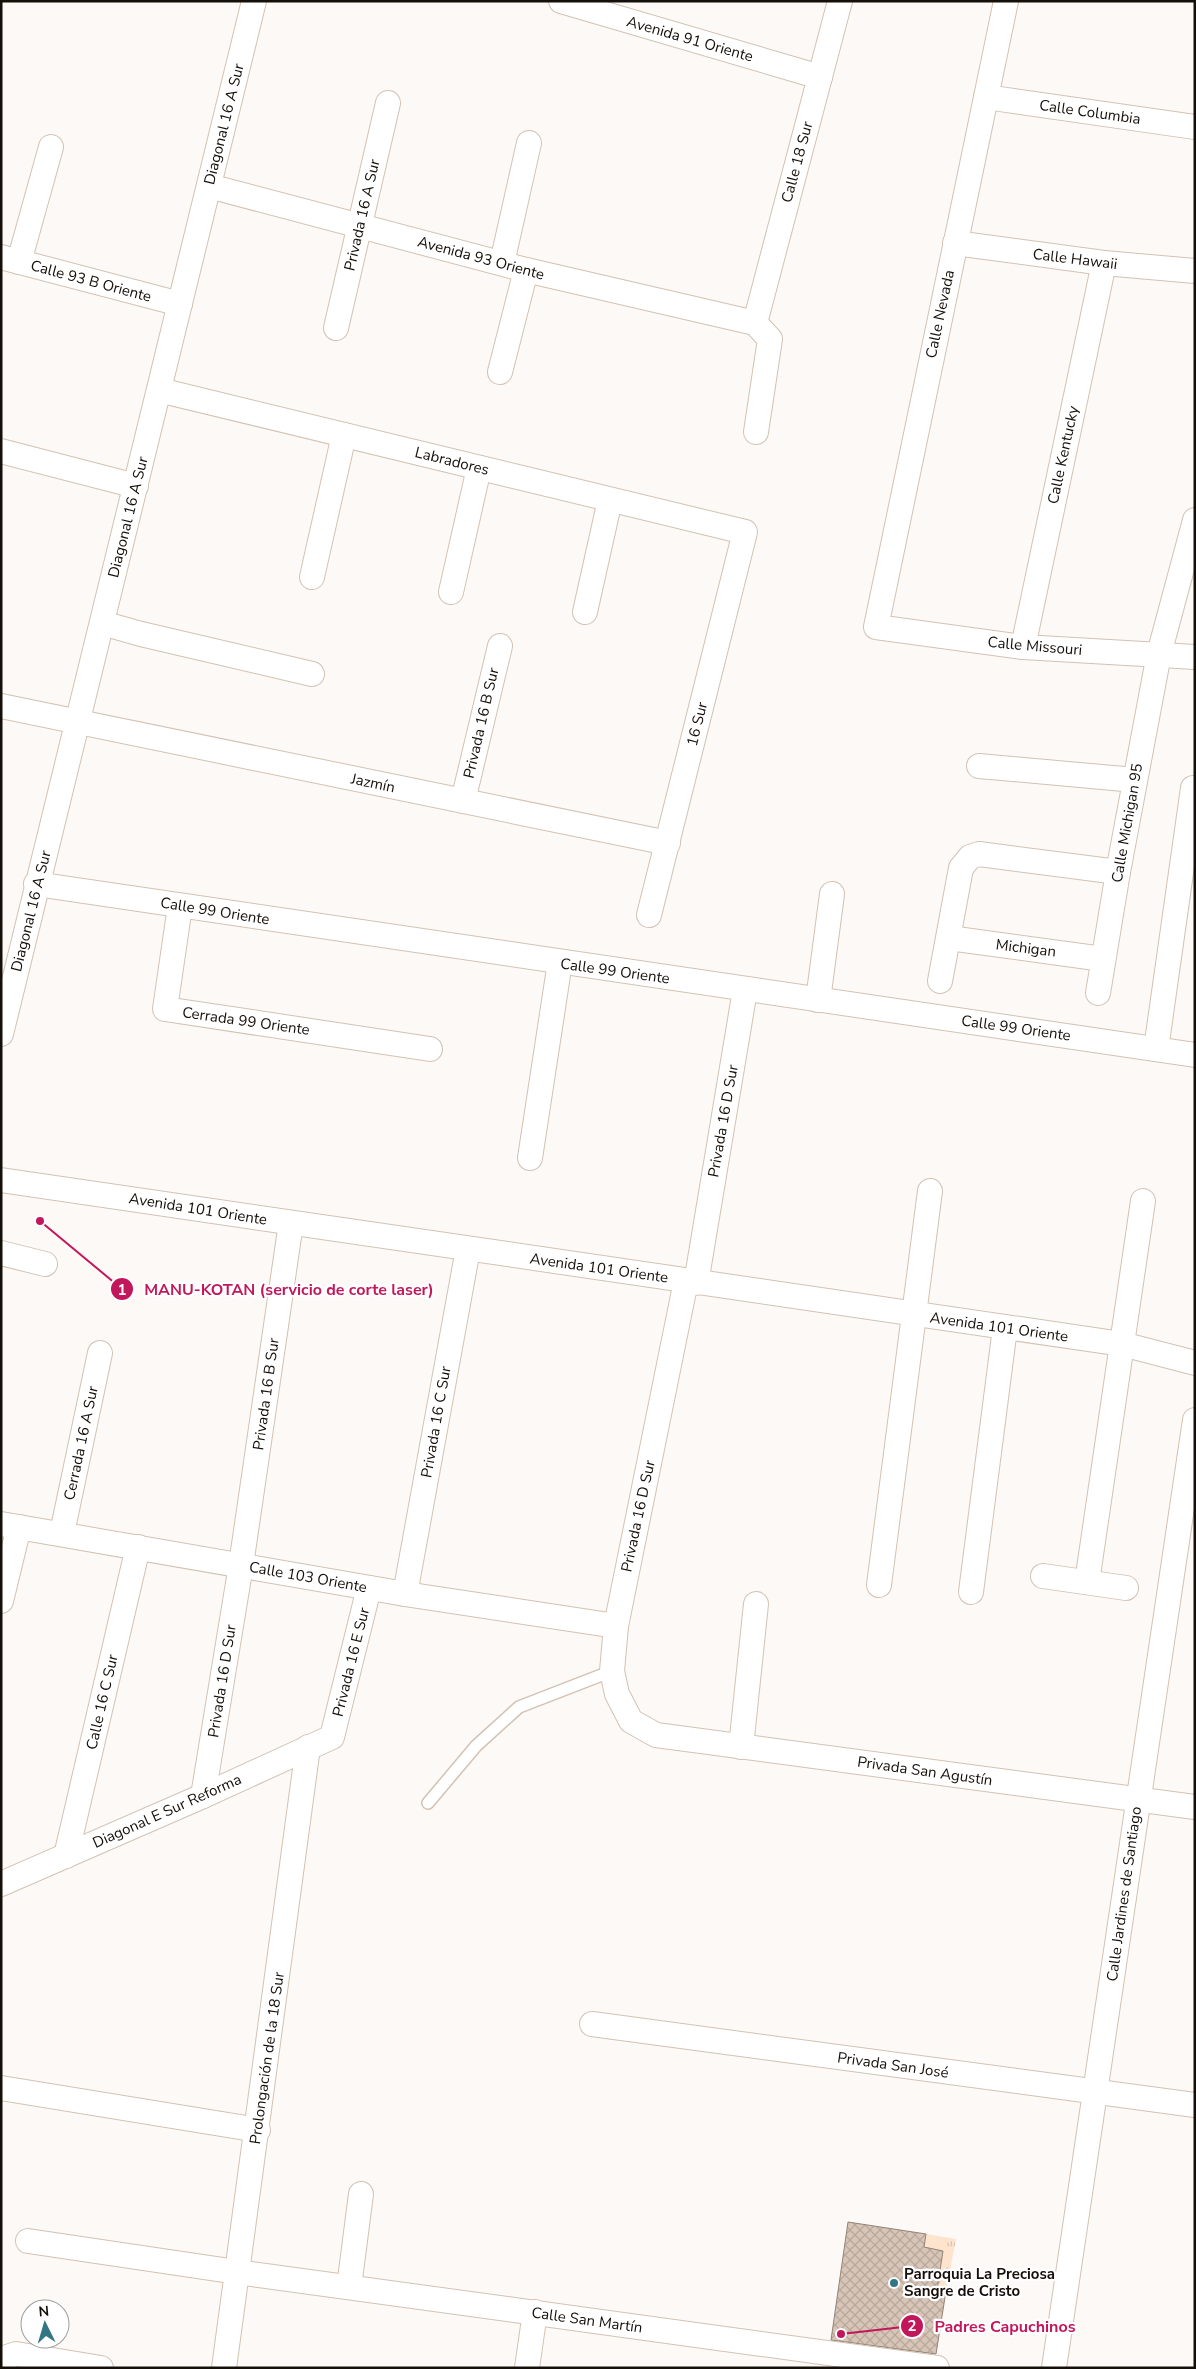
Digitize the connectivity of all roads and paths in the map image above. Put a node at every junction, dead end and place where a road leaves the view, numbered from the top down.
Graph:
1 (254, 1) edge
2 (561, 1) edge
3 (840, 1) edge
4 (1006, 1) edge
5 (820, 78) junction
6 (986, 97) junction
7 (388, 103) dead end
8 (1195, 127) edge
9 (528, 143) dead end
10 (51, 147) dead end
11 (209, 186) junction
12 (360, 226) junction
13 (955, 242) junction
14 (10, 260) edge
15 (1104, 263) junction
16 (502, 264) junction
17 (526, 270) junction
18 (1195, 271) edge
19 (180, 304) junction
20 (755, 323) junction
21 (336, 328) dead end
22 (500, 372) dead end
23 (159, 390) junction
24 (756, 432) dead end
25 (344, 435) junction
26 (1, 451) edge
27 (478, 468) junction
28 (136, 486) junction
29 (610, 500) junction
30 (1195, 522) edge
31 (745, 532) joint
32 (312, 577) dead end
33 (451, 592) dead end
34 (585, 612) dead end
35 (102, 623) junction
36 (876, 627) joint
37 (500, 646) dead end
38 (1023, 648) junction
39 (1158, 654) junction
40 (1195, 657) edge
41 (312, 674) dead end
42 (1, 706) edge
43 (78, 722) junction
44 (979, 766) dead end
45 (1135, 780) junction
46 (1193, 788) dead end
47 (463, 801) junction
48 (668, 843) junction
49 (1118, 872) junction
50 (36, 884) junction
51 (832, 894) dead end
52 (180, 906) junction
53 (649, 915) dead end
54 (949, 938) junction
55 (1103, 959) junction
56 (560, 962) junction
57 (940, 981) dead end
58 (745, 990) junction
59 (1098, 993) dead end
60 (818, 1000) junction
61 (1, 1034) edge
62 (430, 1048) dead end
63 (1156, 1049) junction
64 (1195, 1055) edge
65 (530, 1158) dead end
66 (1, 1180) edge
67 (930, 1191) dead end
68 (1143, 1201) dead end
69 (291, 1223) junction
70 (468, 1249) junction
71 (1, 1253) edge
72 (44, 1264) dead end
73 (691, 1282) junction
74 (914, 1315) junction
75 (1005, 1328) junction
76 (1122, 1344) junction
77 (100, 1353) dead end
78 (1195, 1363) edge
79 (1195, 1420) edge
80 (10, 1526) edge
81 (62, 1533) junction
82 (138, 1547) junction
83 (241, 1565) junction
84 (1043, 1576) dead end
85 (1087, 1582) junction
86 (879, 1585) dead end
87 (369, 1588) junction
88 (1126, 1588) dead end
89 (971, 1592) dead end
90 (405, 1594) junction
91 (1, 1601) edge
92 (756, 1604) dead end
93 (616, 1626) junction
94 (612, 1671) junction
95 (656, 1736) joint
96 (332, 1737) joint
97 (308, 1747) junction
98 (741, 1747) junction
99 (203, 1796) junction
100 (1137, 1799) junction
101 (428, 1803) dead end
102 (1195, 1807) edge
103 (66, 1856) junction
104 (1, 1884) edge
105 (592, 2024) dead end
106 (1, 2088) edge
107 (1095, 2092) junction
108 (1195, 2105) edge
109 (258, 2130) junction
110 (361, 2194) dead end
111 (28, 2241) dead end
112 (237, 2272) junction
113 (349, 2287) junction
114 (535, 2312) junction
115 (1, 2359) edge
116 (101, 2368) edge
117 (224, 2368) edge
118 (527, 2368) edge
119 (937, 2368) edge
120 (1054, 2368) edge

1 - 11 street, Diagonal 16 A Sur
2 - 5 street, Avenida 91 Oriente
3 - 5 street, Calle 18 Sur
4 - 6 street, Calle Nevada
5 - 20 street, Calle 18 Sur
6 - 8 street, Calle Columbia
6 - 13 street, Calle Nevada
7 - 12 street, Privada 16 A Sur
9 - 16 street
10 - 14 street
11 - 12 street, Avenida 93 Oriente
11 - 19 street, Diagonal 16 A Sur
12 - 16 street, Avenida 93 Oriente
12 - 21 street, Privada 16 A Sur
13 - 15 street, Calle Hawaii
13 - 36 street, Calle Nevada
14 - 19 street, Calle 93 B Oriente
15 - 18 street, Calle Hawaii
15 - 38 street, Calle Kentucky
16 - 17 street, Avenida 93 Oriente
17 - 20 street, Avenida 93 Oriente
17 - 22 street
19 - 23 street, Diagonal 16 A Sur
20 - 24 street
23 - 25 street, Labradores
23 - 28 street, Diagonal 16 A Sur
25 - 27 street, Labradores
25 - 32 street
26 - 28 street
27 - 29 street, Labradores
27 - 33 street
28 - 35 street, Diagonal 16 A Sur
29 - 31 street, Labradores
29 - 34 street
30 - 39 street, Calle Michigan 95
31 - 48 street, 16 Sur
35 - 41 street
35 - 43 street, Diagonal 16 A Sur
36 - 38 street, Calle Missouri
37 - 47 street, Privada 16 B Sur
38 - 39 street, Calle Missouri
39 - 40 street, Calle Missouri
39 - 45 street, Calle Michigan 95
42 - 43 street, Jazmín
43 - 47 street, Jazmín
43 - 50 street, Diagonal 16 A Sur
44 - 45 street
45 - 49 street, Calle Michigan 95
46 - 63 street
47 - 48 street, Jazmín
48 - 53 street, 16 Sur
49 - 54 street
49 - 55 street, Calle Michigan 95
50 - 52 street, Calle 99 Oriente
50 - 61 street, Diagonal 16 A Sur
51 - 60 street
52 - 56 street, Calle 99 Oriente
52 - 62 street, Cerrada 99 Oriente
54 - 55 street, Michigan
54 - 57 street
55 - 59 street, Calle Michigan 95
56 - 58 street, Calle 99 Oriente
56 - 65 street
58 - 60 street, Calle 99 Oriente
58 - 73 street, Privada 16 D Sur
60 - 63 street, Calle 99 Oriente
63 - 64 street, Calle 99 Oriente
66 - 69 street, Avenida 101 Oriente
67 - 74 street
68 - 76 street
69 - 70 street, Avenida 101 Oriente
69 - 83 street, Privada 16 B Sur
70 - 73 street, Avenida 101 Oriente
70 - 90 street, Privada 16 C Sur
71 - 72 street
73 - 74 street, Avenida 101 Oriente
73 - 93 street, Privada 16 D Sur
74 - 75 street, Avenida 101 Oriente
74 - 86 street
75 - 76 street, Avenida 101 Oriente
75 - 89 street
76 - 78 street, Avenida 101 Oriente
76 - 85 street
77 - 81 street, Cerrada 16 A Sur
79 - 100 street, Calle Jardines de Santiago
80 - 81 street, Calle 103 Oriente
80 - 91 street
81 - 82 street, Calle 103 Oriente
82 - 83 street, Calle 103 Oriente
82 - 103 street, Calle 16 C Sur
83 - 87 street, Calle 103 Oriente
83 - 99 street, Privada 16 D Sur
84 - 85 street
85 - 88 street
87 - 90 street, Calle 103 Oriente
87 - 96 street, Privada 16 E Sur
90 - 93 street, Calle 103 Oriente
92 - 98 street
93 - 94 street, Privada 16 D Sur
94 - 95 street, Privada 16 D Sur
94 - 101 lane
95 - 98 street, Privada San Agustín
96 - 97 street, Diagonal E Sur Reforma
97 - 99 street, Diagonal E Sur Reforma
97 - 109 street, Prolongación de la 18 Sur
98 - 100 street, Privada San Agustín
99 - 103 street, Diagonal E Sur Reforma
100 - 102 street, Privada San Agustín
100 - 107 street, Calle Jardines de Santiago
103 - 104 street, Diagonal E Sur Reforma
105 - 107 street, Privada San José
106 - 109 street
107 - 108 street, Privada San José
107 - 120 street, Calle Jardines de Santiago
109 - 112 street, Prolongación de la 18 Sur
110 - 113 street
111 - 112 street, Calle San Martín
112 - 113 street, Calle San Martín
112 - 117 street, Prolongación de la 18 Sur
113 - 114 street, Calle San Martín
114 - 118 street
114 - 119 street, Calle San Martín
115 - 116 street

